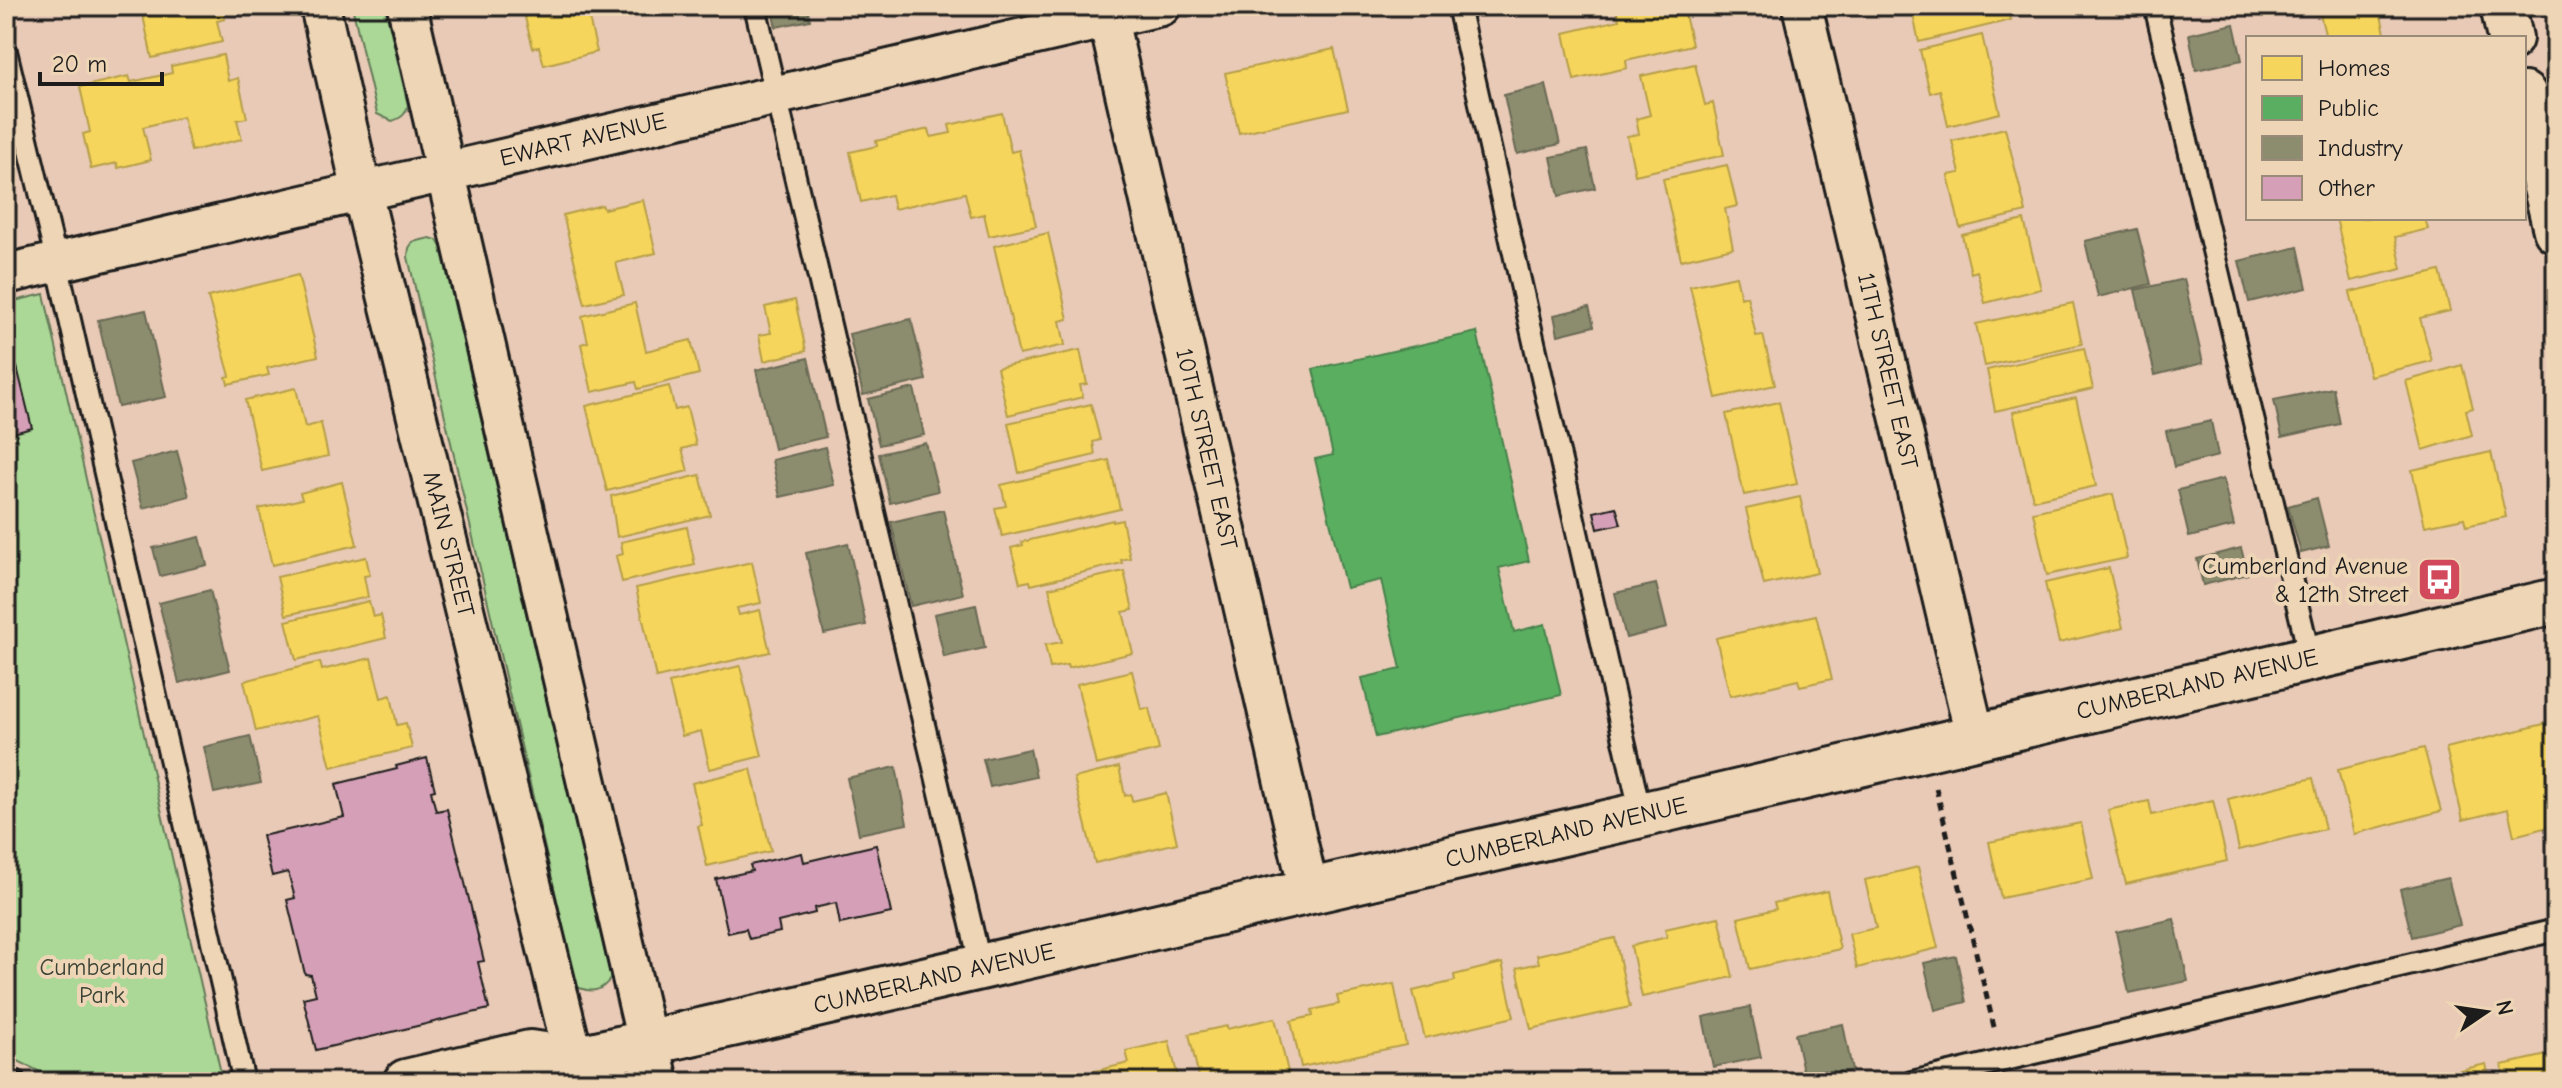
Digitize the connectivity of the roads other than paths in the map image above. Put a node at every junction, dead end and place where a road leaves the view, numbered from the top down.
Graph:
1 (320, 6) edge
2 (407, 6) edge
3 (755, 6) edge
4 (1161, 6) edge
5 (1458, 6) edge
6 (1802, 6) edge
7 (2155, 6) edge
8 (2503, 6) edge
9 (1106, 12) edge
10 (2510, 36) edge
11 (6, 51) edge
12 (775, 95) junction
13 (2526, 103) edge
14 (445, 171) junction
15 (362, 192) junction
16 (2556, 230) edge
17 (57, 263) junction
18 (6, 274) edge
19 (2556, 601) edge
20 (2310, 658) junction
21 (1975, 736) junction
22 (1641, 815) junction
23 (1309, 891) junction
24 (2556, 930) edge
25 (981, 967) junction
26 (651, 1062) edge
27 (567, 1074) edge
28 (244, 1082) edge
29 (406, 1082) edge
30 (1912, 1082) edge

1 - 15 street, MAIN STREET
2 - 14 street
3 - 12 lane
4 - 9 street, EWART AVENUE
5 - 22 lane
6 - 21 street, 11TH STREET EAST
7 - 20 lane
8 - 10 main road
9 - 12 street, EWART AVENUE
9 - 23 street, 10TH STREET EAST
11 - 17 lane
12 - 14 street, EWART AVENUE
12 - 25 lane
13 - 16 main road
14 - 15 street, EWART AVENUE
14 - 26 street
15 - 17 street, EWART AVENUE
15 - 27 street, MAIN STREET
17 - 18 street, EWART AVENUE
17 - 28 lane
19 - 20 main road, CUMBERLAND AVENUE
20 - 21 main road, CUMBERLAND AVENUE
21 - 22 main road, CUMBERLAND AVENUE
22 - 23 main road, CUMBERLAND AVENUE
23 - 25 main road, CUMBERLAND AVENUE
24 - 30 lane
25 - 26 main road, CUMBERLAND AVENUE
26 - 27 main road, CUMBERLAND AVENUE
27 - 29 main road

